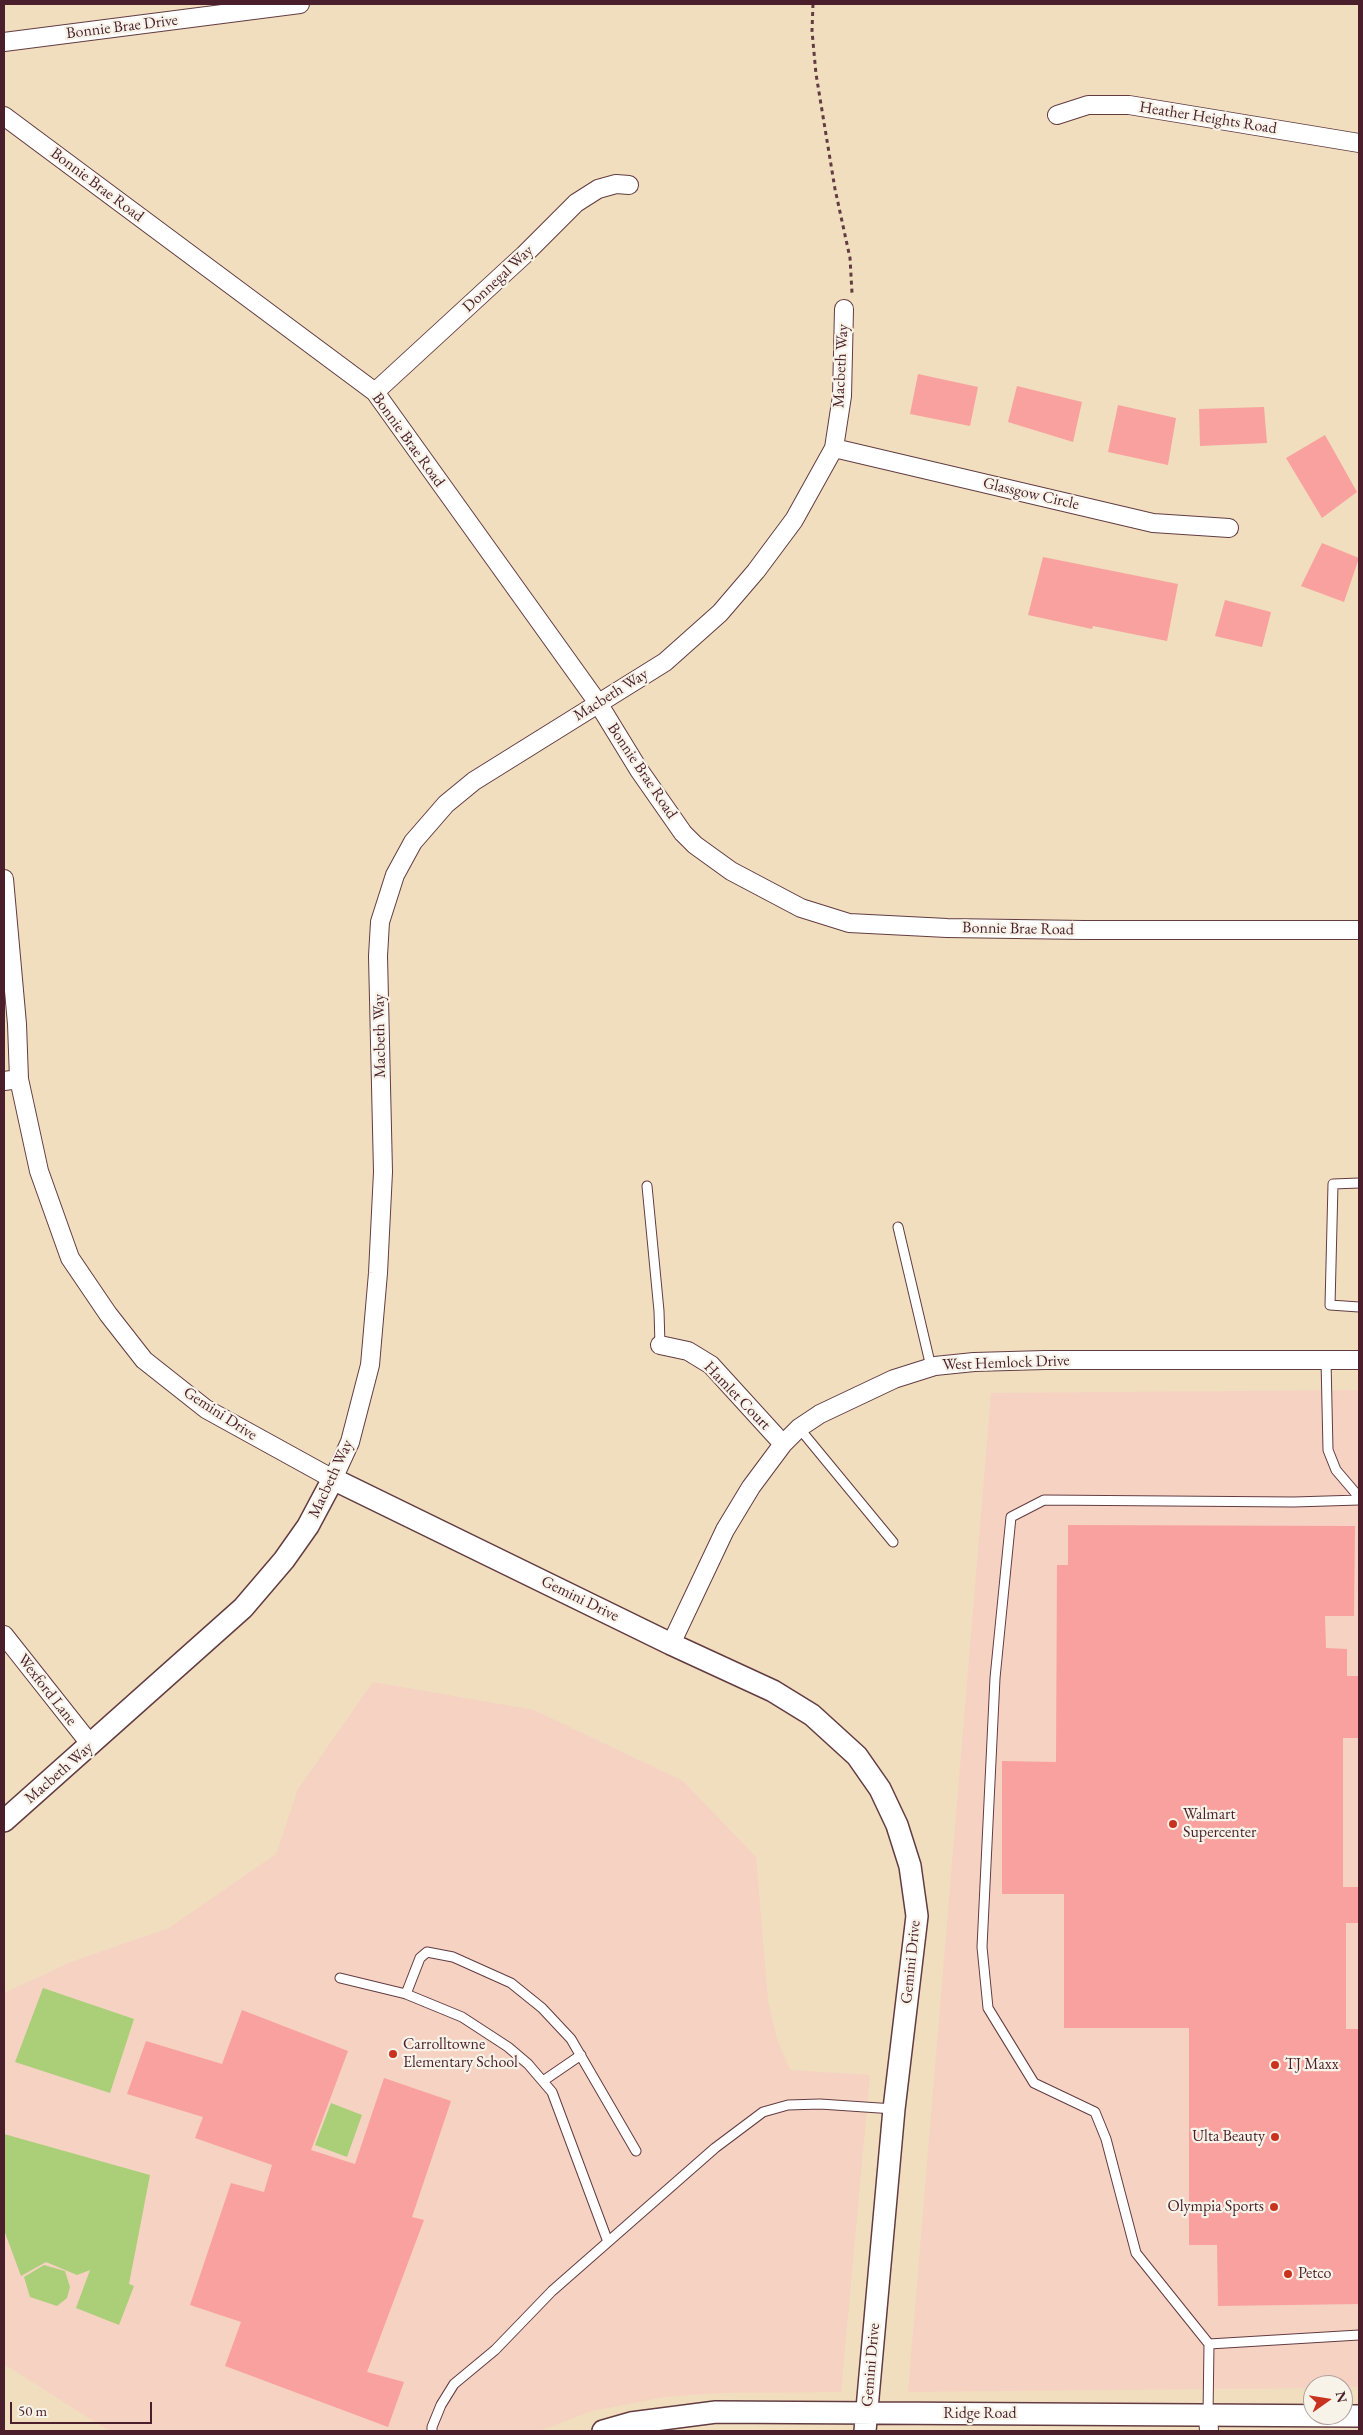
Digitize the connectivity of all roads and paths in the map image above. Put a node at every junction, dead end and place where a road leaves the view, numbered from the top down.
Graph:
1 (300, 4) edge
2 (812, 4) edge
3 (4, 42) edge
4 (1057, 115) dead end
5 (4, 116) edge
6 (1359, 143) edge
7 (629, 186) dead end
8 (844, 309) joint
9 (375, 392) junction
10 (834, 448) junction
11 (1229, 528) dead end
12 (598, 703) junction
13 (4, 879) edge
14 (1359, 930) edge
15 (12, 1080) edge
16 (1359, 1183) edge
17 (647, 1186) dead end
18 (898, 1227) dead end
19 (1359, 1307) edge
20 (660, 1345) joint
21 (1326, 1360) junction
22 (1359, 1360) edge
23 (931, 1367) junction
24 (799, 1428) junction
25 (782, 1444) junction
26 (333, 1479) junction
27 (1359, 1499) edge
28 (893, 1542) dead end
29 (4, 1635) edge
30 (671, 1644) junction
31 (91, 1745) junction
32 (4, 1821) edge
33 (340, 1978) dead end
34 (406, 1994) junction
35 (581, 2055) junction
36 (543, 2081) junction
37 (894, 2109) junction
38 (636, 2151) dead end
39 (608, 2242) junction
40 (1359, 2335) edge
41 (1209, 2344) junction
42 (1359, 2416) edge
43 (866, 2423) edge
44 (1208, 2423) edge
45 (432, 2431) edge
46 (603, 2431) edge

1 - 3 street, Bonnie Brae Drive
2 - 8 path
4 - 6 street, Heather Heights Road
5 - 9 street, Bonnie Brae Road
7 - 9 street, Donnegal Way
8 - 10 street, Macbeth Way
9 - 12 street, Bonnie Brae Road
10 - 11 street, Glassgow Circle
10 - 12 street, Macbeth Way
12 - 14 street, Bonnie Brae Road
12 - 26 street, Macbeth Way
13 - 15 street, Gemini Drive
15 - 26 street, Gemini Drive
16 - 19 lane
17 - 20 lane
18 - 23 lane
20 - 25 street, Hamlet Court
21 - 22 street, West Hemlock Drive
21 - 23 street, West Hemlock Drive
21 - 27 lane
23 - 24 street, West Hemlock Drive
24 - 25 street, West Hemlock Drive
24 - 28 lane
25 - 30 street, West Hemlock Drive
26 - 30 street, Gemini Drive
26 - 31 street, Macbeth Way
27 - 41 lane
29 - 31 street, Wexford Lane
30 - 37 street, Gemini Drive
31 - 32 street, Macbeth Way
33 - 34 lane
34 - 35 lane
34 - 36 lane
35 - 36 lane
35 - 38 lane
36 - 39 lane
37 - 39 lane
37 - 43 street, Gemini Drive
39 - 45 lane
40 - 41 lane
41 - 44 lane
42 - 44 street, Ridge Road
43 - 44 street, Ridge Road
43 - 46 street, Ridge Road

